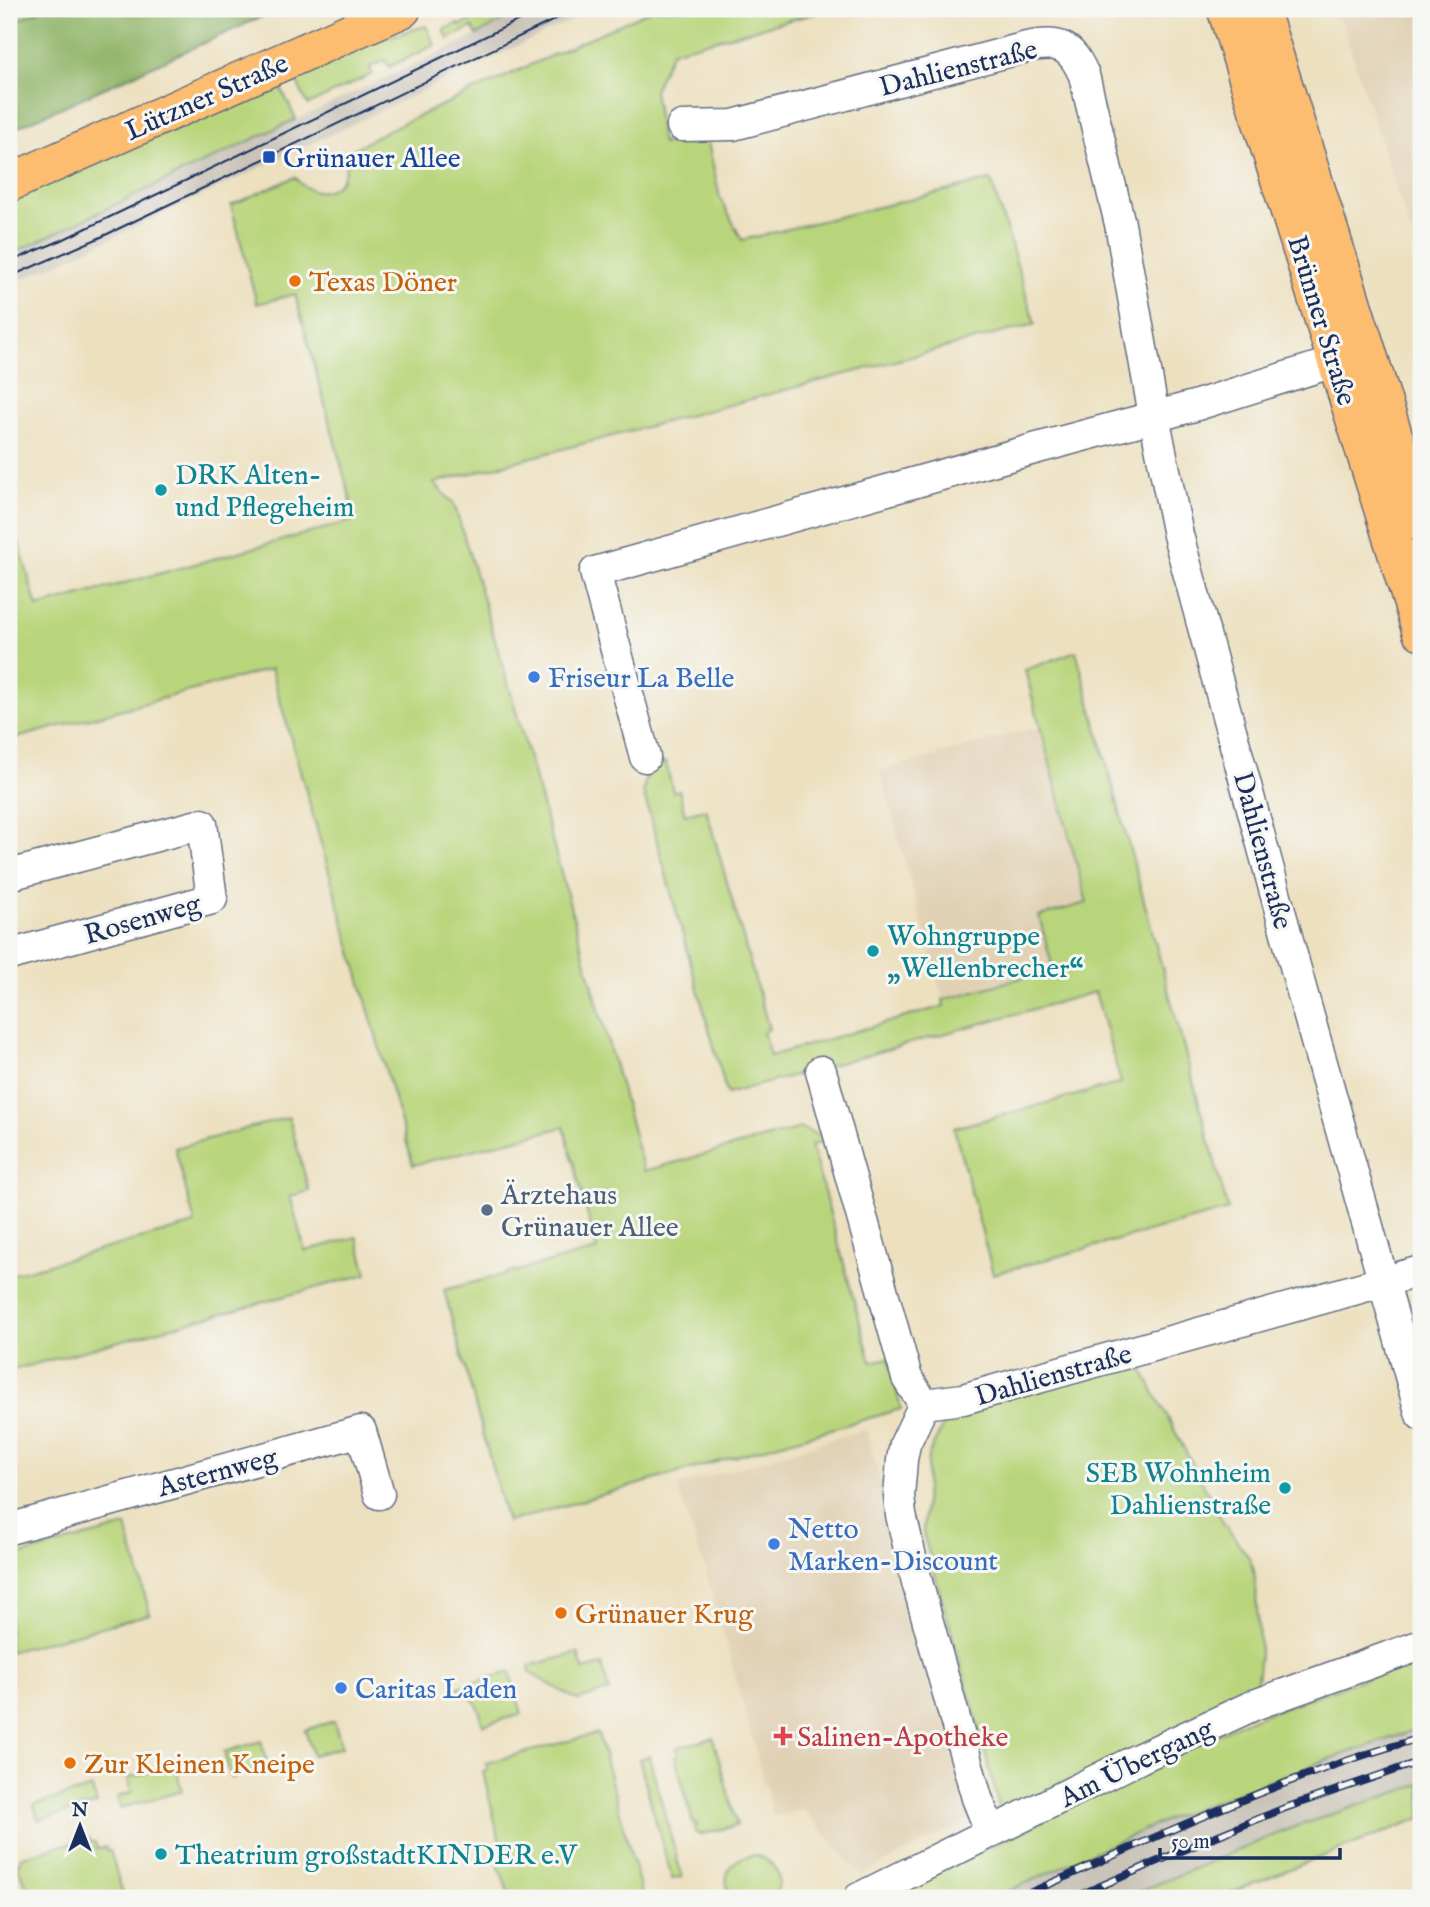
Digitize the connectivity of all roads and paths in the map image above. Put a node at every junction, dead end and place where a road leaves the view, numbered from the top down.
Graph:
1 (402, 9) edge
2 (1226, 9) edge
3 (1260, 9) edge
4 (682, 126) dead end
5 (9, 183) edge
6 (1352, 356) junction
7 (1154, 416) junction
8 (1421, 523) edge
9 (1421, 631) edge
10 (645, 757) dead end
11 (9, 875) edge
12 (9, 955) edge
13 (821, 1071) dead end
14 (1421, 1271) edge
15 (1384, 1281) junction
16 (923, 1404) junction
17 (1421, 1415) edge
18 (379, 1494) dead end
19 (9, 1529) edge
20 (1421, 1645) edge
21 (991, 1833) junction
22 (859, 1898) edge

1 - 5 main road, Lützner Straße
2 - 6 main road, Brünner Straße
3 - 6 main road, Brünner Straße
4 - 7 street, Dahlienstraße
6 - 7 street
6 - 8 main road, Brünner Straße
6 - 9 main road, Brünner Straße
7 - 10 street
7 - 15 street, Dahlienstraße
11 - 12 street, Rosenweg
13 - 16 street
14 - 15 street, Dahlienstraße
15 - 16 street, Dahlienstraße
15 - 17 street, Dahlienstraße
16 - 21 street
18 - 19 street, Asternweg
20 - 21 street, Am Übergang
21 - 22 street, Am Übergang

